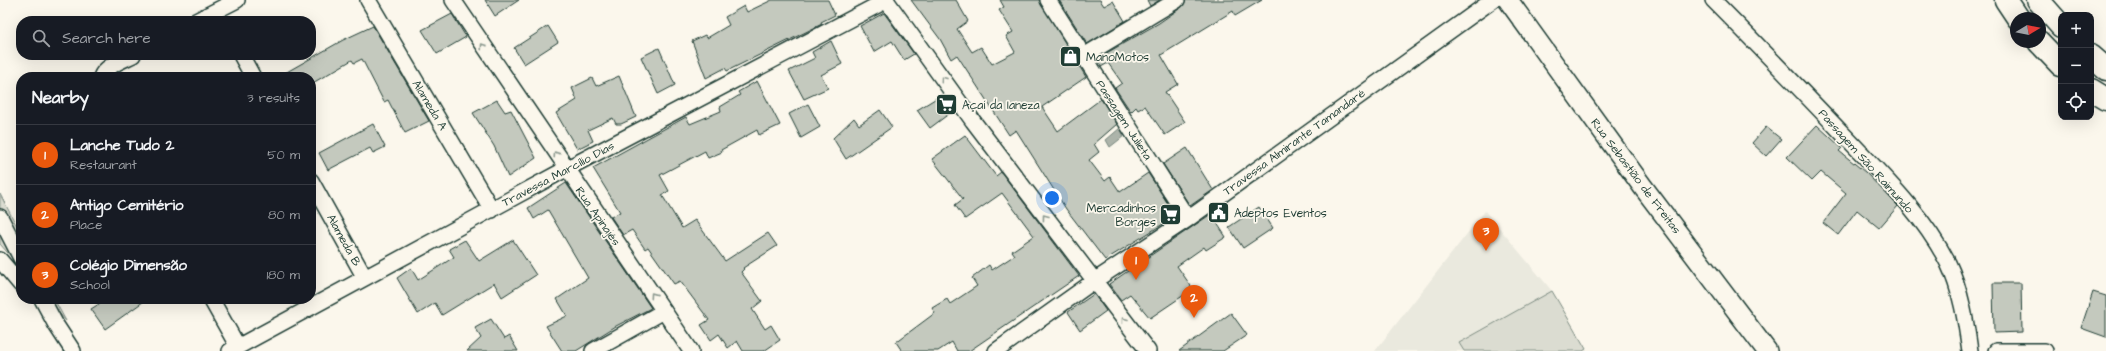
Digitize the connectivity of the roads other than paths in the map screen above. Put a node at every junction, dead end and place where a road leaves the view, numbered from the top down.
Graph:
1 (237, 0) edge
2 (368, 0) edge
3 (453, 0) edge
4 (887, 0) edge
5 (1048, 0) edge
6 (1177, 0) edge
7 (1493, 0) edge
8 (1508, 0) edge
9 (1713, 0) edge
10 (2006, 0) edge
11 (2038, 0) edge
12 (2014, 12) edge
13 (219, 16) edge
14 (2058, 23) edge
15 (2045, 48) edge
16 (1084, 56) junction
17 (123, 60) edge
18 (244, 60) edge
19 (2058, 62) edge
20 (103, 72) edge
21 (250, 72) edge
22 (2094, 92) edge
23 (2106, 99) edge
24 (566, 169) junction
25 (316, 190) edge
26 (492, 210) junction
27 (0, 217) edge
28 (1188, 219) junction
29 (16, 248) edge
30 (0, 260) edge
31 (364, 278) junction
32 (16, 279) edge
33 (1094, 281) junction
34 (37, 304) edge
35 (45, 304) edge
36 (213, 304) edge
37 (664, 311) junction
38 (56, 325) junction
39 (234, 349) edge
40 (73, 351) edge
41 (593, 351) edge
42 (690, 351) edge
43 (996, 351) edge
44 (1148, 351) edge
45 (1767, 351) edge
46 (1970, 351) edge
47 (1996, 351) edge
48 (2045, 351) edge

1 - 13 street
2 - 26 street, Alameda A
24 -> 3 street, Rua Apinajés
4 - 24 street, Travessa Marcílio Dias
33 -> 4 street
5 - 16 street, Passagem Julieta
6 - 16 street
7 - 28 street, Travessa Almirante Tamandaré
8 - 45 street, Rua Sebastião de Freitas
9 - 46 street, Passagem São Raimundo
10 - 12 main road
11 - 14 main road
15 - 19 main road
16 - 28 street, Passagem Julieta
17 - 20 street
18 - 21 street
22 - 23 main road
24 - 26 street, Travessa Marcílio Dias
37 -> 24 street, Rua Apinajés
25 - 31 street, Alameda B
26 - 31 street, Travessa Marcílio Dias
27 - 29 street
28 - 33 street, Travessa Almirante Tamandaré
30 - 32 street
31 - 39 street, Travessa Marcílio Dias
33 - 43 street, Travessa Almirante Tamandaré
44 -> 33 street
34 - 38 street
35 - 38 street
36 - 39 street
37 - 41 street
37 - 42 street, Rua Apinajés
38 - 40 street
47 - 48 street

